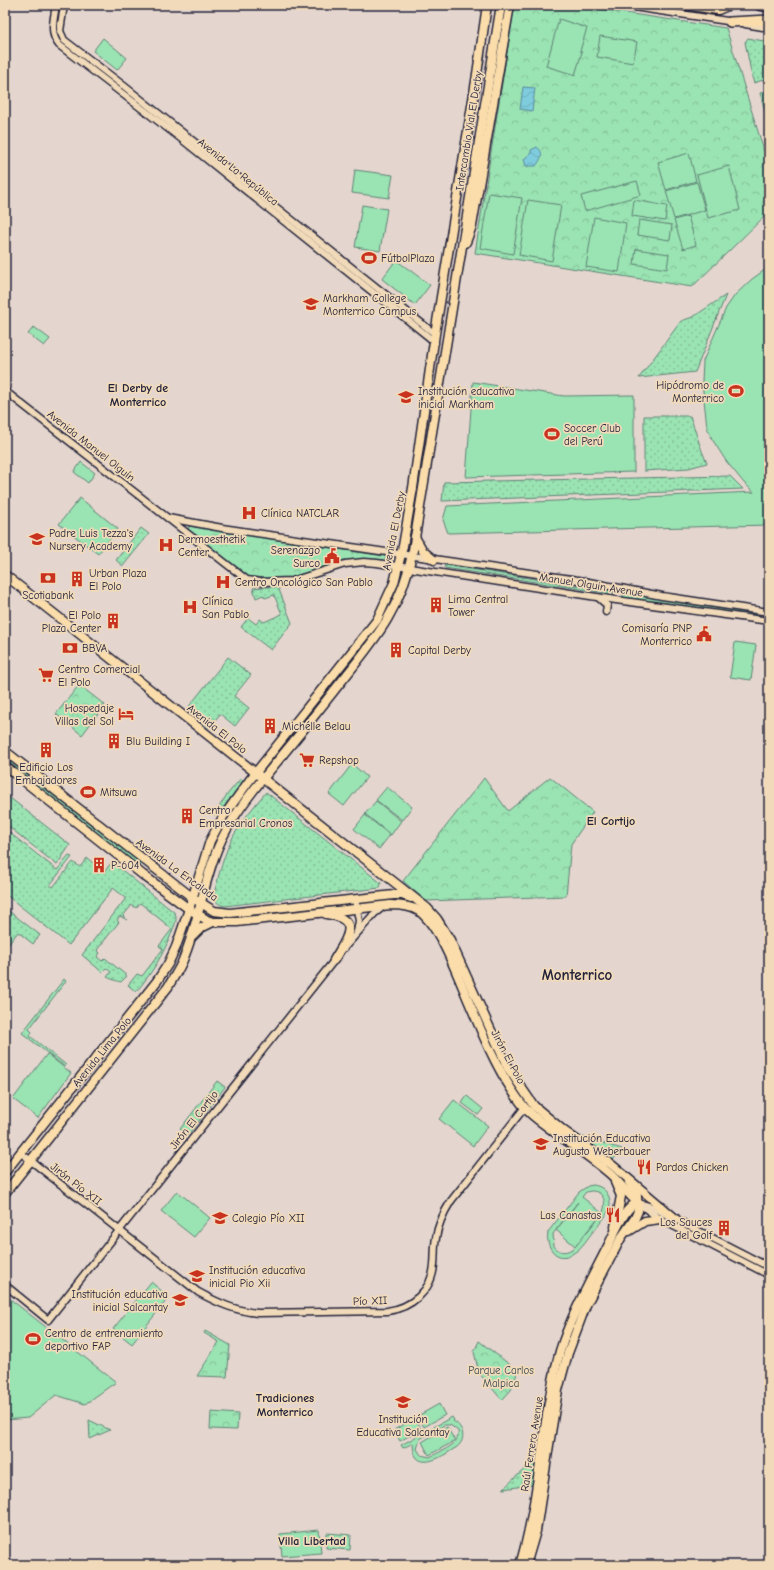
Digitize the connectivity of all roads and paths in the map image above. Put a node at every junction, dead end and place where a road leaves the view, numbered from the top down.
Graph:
1 (56, 5) edge
2 (64, 5) edge
3 (487, 5) edge
4 (492, 5) edge
5 (501, 5) edge
6 (510, 5) edge
7 (620, 5) edge
8 (685, 5) edge
9 (730, 5) edge
10 (759, 5) edge
11 (769, 7) edge
12 (769, 20) edge
13 (730, 22) junction
14 (769, 28) edge
15 (456, 204) junction
16 (459, 260) junction
17 (436, 334) junction
18 (435, 343) junction
19 (5, 391) edge
20 (417, 489) junction
21 (164, 516) junction
22 (193, 523) junction
23 (189, 536) junction
24 (415, 536) junction
25 (388, 553) junction
26 (402, 555) junction
27 (412, 556) junction
28 (434, 560) junction
29 (386, 564) junction
30 (400, 565) junction
31 (410, 567) junction
32 (5, 575) edge
33 (596, 596) junction
34 (766, 611) edge
35 (606, 612) dead end
36 (766, 621) edge
37 (5, 751) edge
38 (266, 760) junction
39 (5, 766) edge
40 (274, 766) junction
41 (256, 773) junction
42 (263, 779) junction
43 (150, 866) junction
44 (143, 875) junction
45 (391, 895) junction
46 (193, 898) junction
47 (355, 899) junction
48 (416, 900) junction
49 (201, 904) junction
50 (390, 905) junction
51 (374, 906) junction
52 (357, 908) junction
53 (189, 909) junction
54 (318, 913) junction
55 (198, 915) junction
56 (213, 922) junction
57 (357, 933) junction
58 (190, 939) junction
59 (334, 960) junction
60 (87, 1069) junction
61 (96, 1076) junction
62 (525, 1107) junction
63 (21, 1153) junction
64 (30, 1160) junction
65 (593, 1161) junction
66 (5, 1172) edge
67 (624, 1175) junction
68 (5, 1192) edge
69 (638, 1203) junction
70 (676, 1219) junction
71 (660, 1220) junction
72 (120, 1231) junction
73 (617, 1237) junction
74 (769, 1267) edge
75 (769, 1274) edge
76 (5, 1285) edge
77 (520, 1565) edge
78 (526, 1565) edge

1 - 18 street, Avenida La República
2 - 17 street, Avenida La República
3 - 15 main road
4 - 15 main road
5 - 16 main road, Intercambio Vial El Derby
6 - 16 main road
7 - 13 street
8 - 9 main road
10 - 11 highway
12 - 13 highway
13 - 14 street
15 - 17 main road, Avenida El Derby
16 - 20 main road, Avenida El Derby
17 - 18 main road, Avenida El Derby
18 - 20 main road, Avenida El Derby
19 - 21 street, Avenida Manuel Olguín
20 - 24 main road, Avenida El Derby
20 - 26 main road, Avenida El Derby
21 - 22 street, Avenida Manuel Olguín
21 - 23 street, Avenida Manuel Olguín
22 - 23 street
22 - 25 street, Avenida Manuel Olguín
23 - 29 street, Avenida Manuel Olguín
24 - 27 main road, Avenida El Derby
24 - 28 main road
25 - 26 street, Avenida Manuel Olguín
25 - 29 street
26 - 27 street, Avenida Manuel Olguín
26 - 30 main road, Avenida El Derby
27 - 28 street, Avenida Manuel Olguín
27 - 31 main road, Avenida El Derby
28 - 34 street, Avenida Manuel Olguín
29 - 30 street, Avenida Manuel Olguín
30 - 31 street, Avenida Manuel Olguín
30 - 38 main road, Avenida El Derby
31 - 33 street, Manuel Olguin Avenue
31 - 40 main road, Avenida El Derby
32 - 41 main road, Avenida El Polo
33 - 35 street
33 - 36 street, Manuel Olguin Avenue
34 - 36 street
37 - 43 main road, Avenida La Encalada
38 - 40 main road
38 - 41 main road, Avenida El Derby
39 - 44 main road
40 - 42 main road, Avenida El Derby
41 - 42 main road, Avenida El Polo
41 - 46 main road, Avenida El Derby
42 - 48 main road, Avenida El Polo
42 - 49 main road, Avenida El Derby
43 - 44 main road
43 - 46 main road, Avenida La Encalada
44 - 53 main road
45 - 47 main road, Avenida La Encalada
45 - 48 main road, Avenida La Encalada
45 - 51 main road
46 - 49 main road, Avenida La Encalada
46 - 53 main road, Avenida Lima Polo
47 - 49 main road, Avenida La Encalada
47 - 52 street
48 - 67 main road, Jirón El Polo
49 - 55 main road, Avenida El Derby
50 - 51 main road
50 - 57 street, Jirón El Cortijo
50 - 62 main road, Jirón El Polo
51 - 52 main road
52 - 54 main road
52 - 57 street
53 - 55 main road
53 - 60 main road, Avenida Lima Polo
54 - 56 main road
54 - 59 main road
55 - 56 main road
55 - 58 main road, Avenida Lima Polo
56 - 58 main road
57 - 59 street, Jirón El Cortijo
58 - 61 main road, Avenida Lima Polo
59 - 72 street, Jirón El Cortijo
60 - 61 main road
60 - 63 main road, Avenida Lima Polo
61 - 64 main road, Avenida Lima Polo
62 - 65 main road, Jirón El Polo
62 - 72 street, Pío XII
63 - 64 street, Jirón Pío XII
63 - 66 main road, Avenida Lima Polo
64 - 68 main road, Avenida Lima Polo
64 - 72 street, Jirón Pío XII
65 - 69 main road, Jirón El Polo
65 - 73 main road
67 - 69 main road
67 - 70 main road
69 - 70 street
69 - 71 street
69 - 73 main road, Raúl Ferrero Avenue
70 - 74 street
71 - 73 main road
71 - 75 street
72 - 76 street, Jirón El Cortijo
73 - 77 main road, Raúl Ferrero Avenue
73 - 78 main road, Raúl Ferrero Avenue

